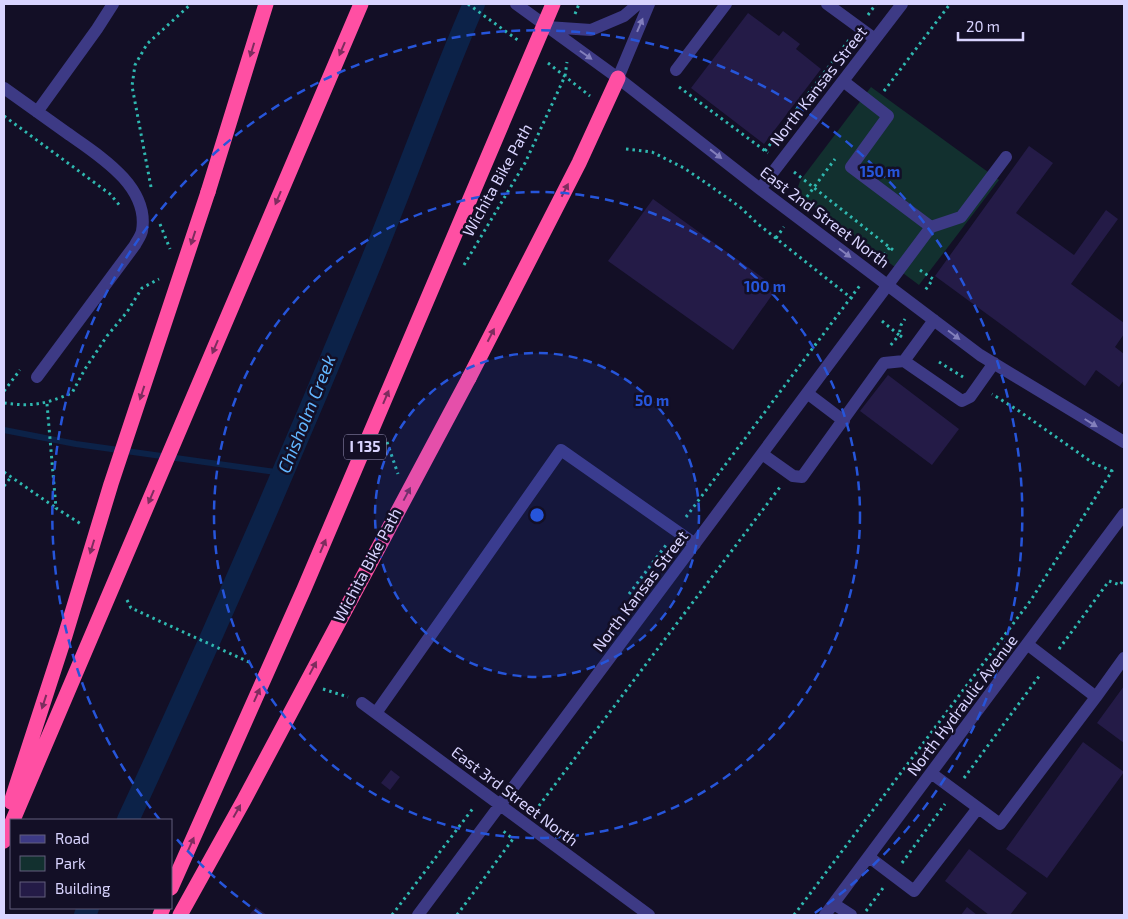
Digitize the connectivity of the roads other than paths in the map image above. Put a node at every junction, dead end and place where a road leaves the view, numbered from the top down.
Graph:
1 (113, 4) edge
2 (266, 4) edge
3 (362, 4) edge
4 (516, 4) edge
5 (553, 4) edge
6 (638, 4) edge
7 (649, 4) edge
8 (726, 4) edge
9 (827, 4) edge
10 (902, 4) edge
11 (547, 27) junction
12 (875, 39) junction
13 (674, 76) road end
14 (618, 78) junction
15 (842, 81) junction
16 (4, 88) edge
17 (37, 112) junction
18 (1006, 157) dead end
19 (760, 189) junction
20 (931, 227) junction
21 (888, 285) junction
22 (934, 320) junction
23 (904, 361) junction
24 (994, 363) junction
25 (37, 377) dead end
26 (807, 393) junction
27 (844, 421) junction
28 (1124, 442) edge
29 (762, 454) junction
30 (1124, 514) edge
31 (695, 544) junction
32 (1027, 644) junction
33 (1124, 658) edge
34 (1096, 697) junction
35 (362, 703) dead end
36 (376, 713) junction
37 (931, 773) junction
38 (501, 805) junction
39 (978, 808) junction
40 (13, 819) edge
41 (4, 824) edge
42 (10, 826) edge
43 (4, 841) edge
44 (869, 857) junction
45 (172, 886) edge
46 (834, 904) junction
47 (632, 911) edge
48 (180, 915) edge
49 (418, 915) edge
50 (649, 915) edge
51 (825, 915) edge
52 (850, 915) edge

1 - 17 street
2 -> 41 highway, bridge
3 -> 40 highway, bridge
4 - 11 street, East 2nd Street North
45 -> 5 highway, I 135, bridge
6 - 11 street
14 -> 7 street
8 - 13 street
9 - 12 street
10 - 12 street, North Kansas Street
11 -> 14 street, East 2nd Street North
12 - 15 street, North Kansas Street
14 -> 19 street, East 2nd Street North
48 -> 14 highway, bridge
15 - 19 street, North Kansas Street
15 - 20 street
16 - 17 street
17 - 25 street
18 - 20 street
19 -> 21 street, East 2nd Street North
20 - 21 street, North Kansas Street
21 - 22 street, East 2nd Street North
21 - 26 street, North Kansas Street
22 - 23 street
22 -> 24 street, East 2nd Street North
23 - 24 street
23 - 27 street
24 -> 28 street, East 2nd Street North
26 - 27 street
26 - 29 street, North Kansas Street
27 - 29 street
29 - 31 street, North Kansas Street
30 - 32 street, North Hydraulic Avenue
31 - 36 street
31 - 38 street, North Kansas Street
32 - 34 street
32 - 37 street, North Hydraulic Avenue
33 - 34 street
34 - 39 street
35 - 36 street, East 3rd Street North
36 - 38 street, East 3rd Street North
37 - 39 street
37 - 44 street, North Hydraulic Avenue
38 - 47 street, East 3rd Street North
38 - 49 street, North Kansas Street
39 - 44 street
42 - 43 highway
44 - 46 street, North Hydraulic Avenue
46 - 51 street, North Hydraulic Avenue
46 - 52 street
47 - 50 street, East 3rd Street North

